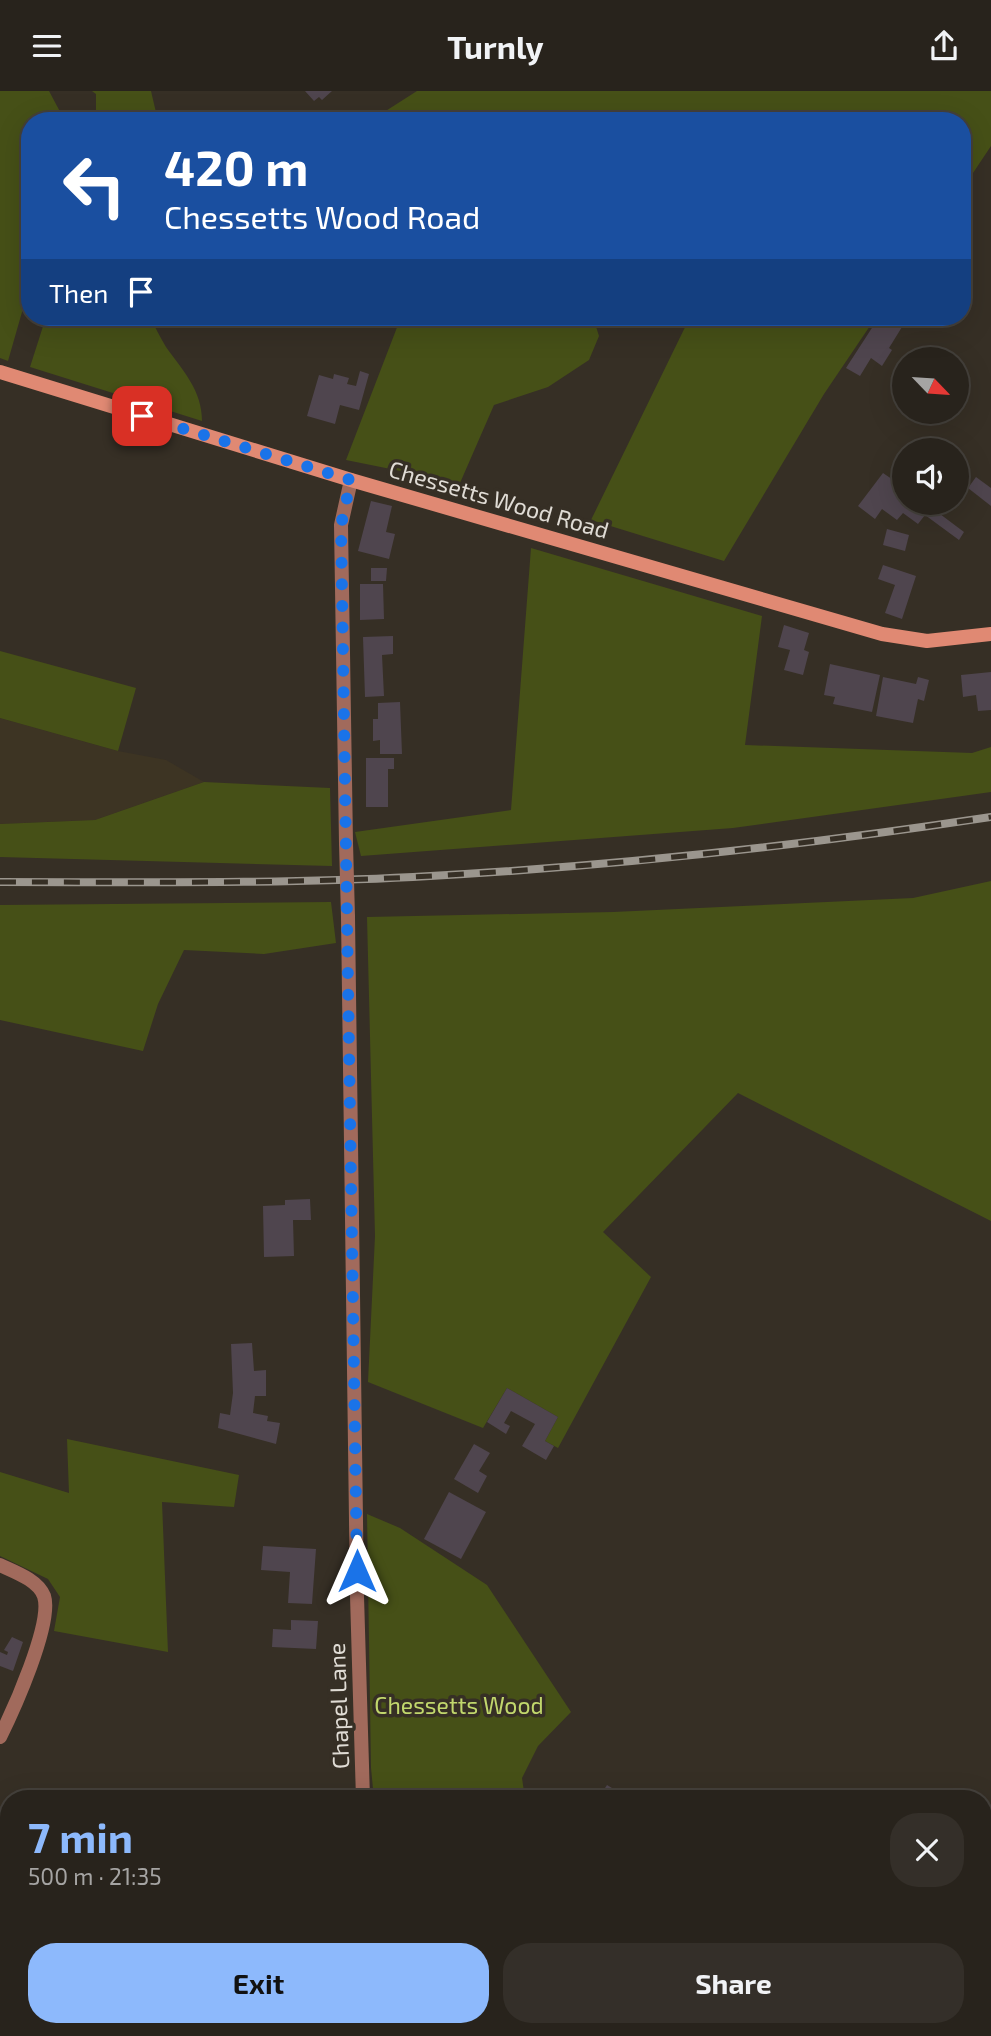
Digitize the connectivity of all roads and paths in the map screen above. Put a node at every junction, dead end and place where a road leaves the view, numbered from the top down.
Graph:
1 (0, 372) edge
2 (351, 480) junction
3 (991, 634) edge
4 (0, 1565) edge
5 (0, 1737) edge
6 (363, 1790) edge

1 - 2 street, Chessetts Wood Road
2 - 3 street, Chessetts Wood Road
2 - 6 street, Chapel Lane, bridge
4 - 5 street

